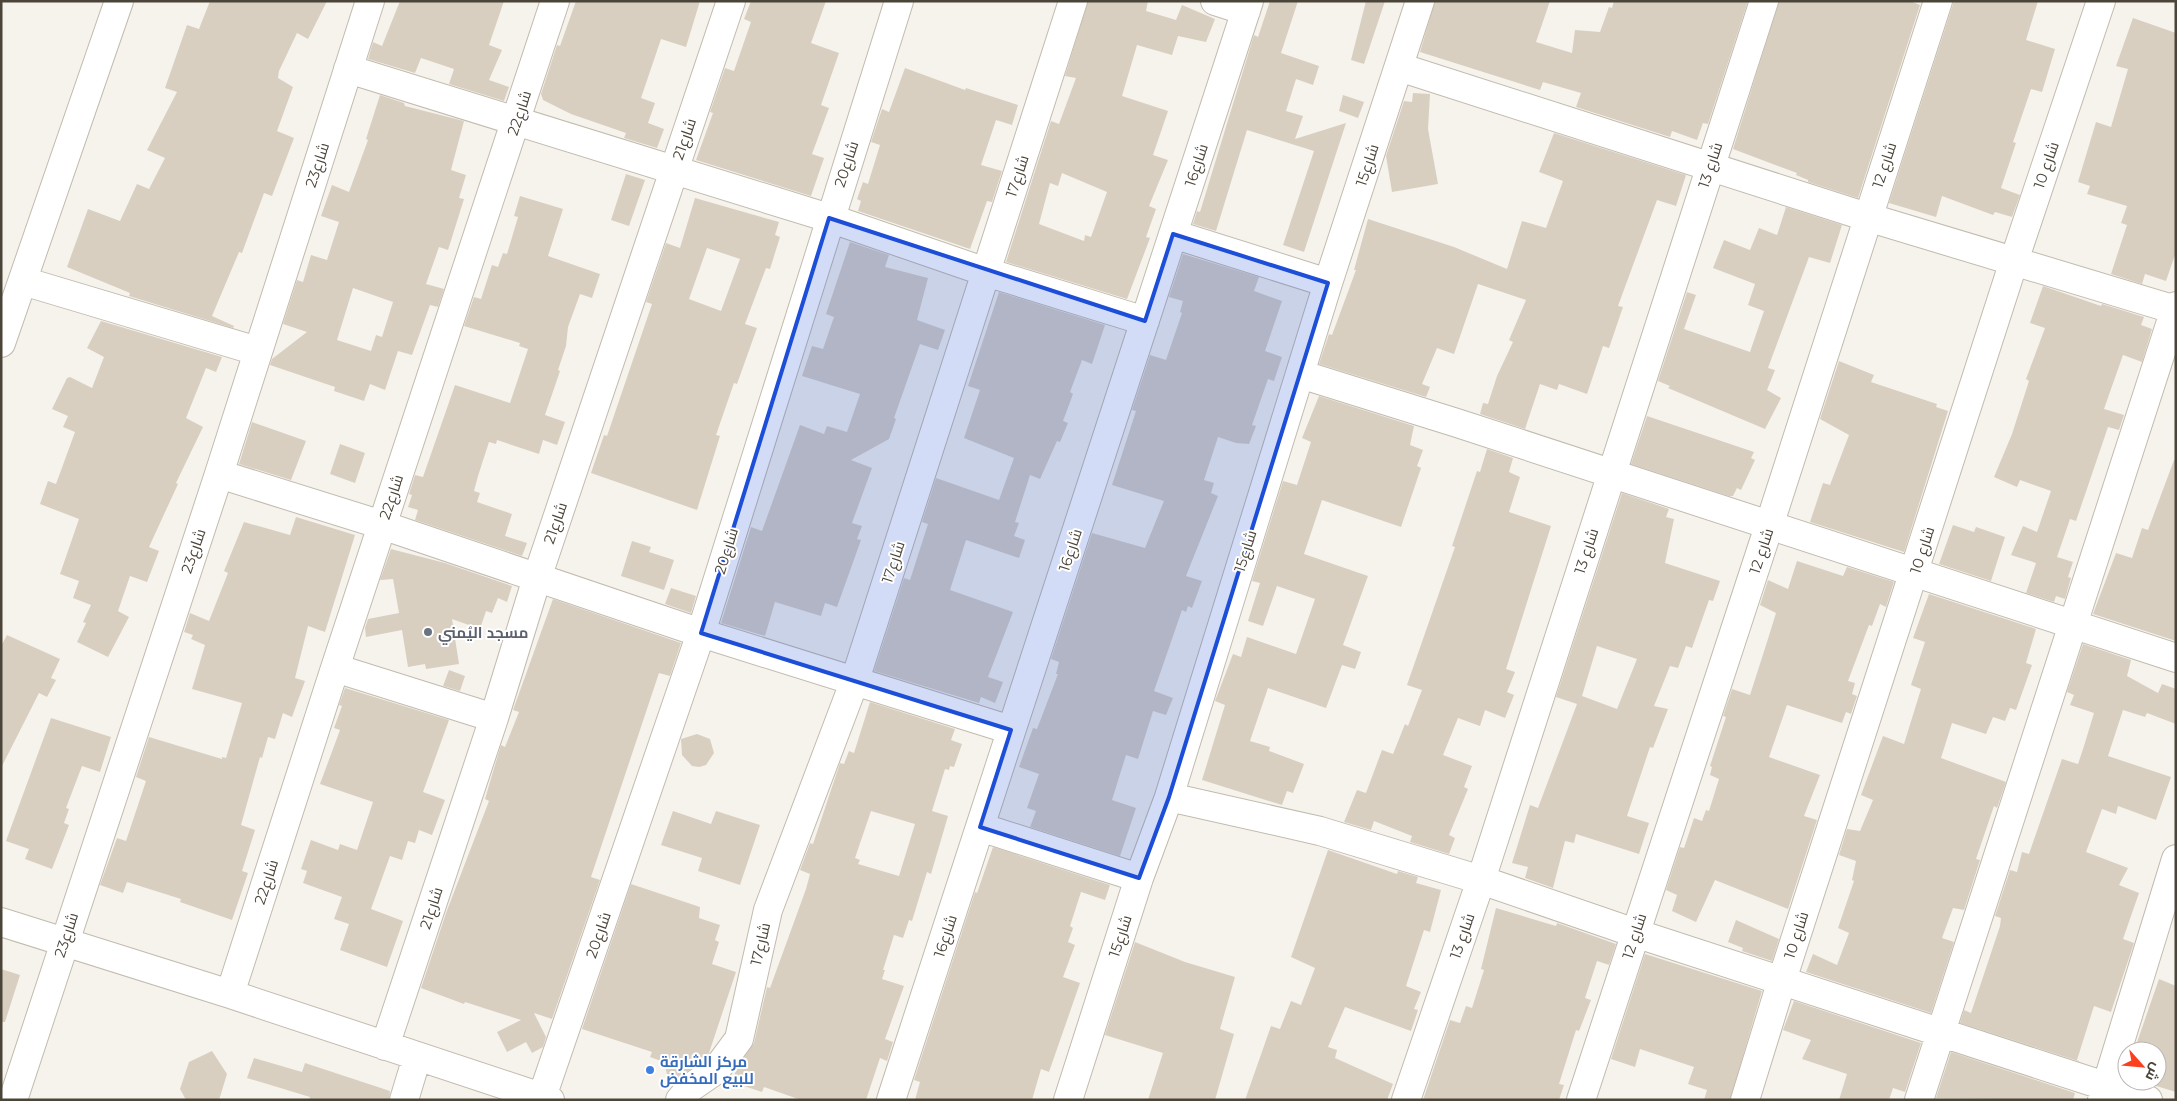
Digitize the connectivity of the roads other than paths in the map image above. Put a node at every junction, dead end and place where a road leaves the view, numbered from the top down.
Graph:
1 (120, 1) edge
2 (370, 1) edge
3 (555, 1) edge
4 (731, 1) edge
5 (899, 1) edge
6 (1073, 1) edge
7 (1215, 1) edge
8 (1420, 1) edge
9 (1764, 1) edge
10 (1938, 1) edge
11 (2101, 1) edge
12 (1248, 6) edge
13 (1399, 67) junction
14 (348, 69) junction
15 (516, 122) junction
16 (1709, 168) junction
17 (674, 170) junction
18 (1867, 217) junction
19 (829, 218) junction
20 (1173, 234) junction
21 (2014, 261) junction
22 (986, 272) junction
23 (23, 281) junction
24 (1328, 283) junction
25 (2175, 308) edge
26 (1144, 321) junction
27 (1, 343) edge
28 (257, 351) junction
29 (1300, 374) junction
30 (219, 474) junction
31 (1611, 474) junction
32 (382, 525) junction
33 (1769, 526) junction
34 (1914, 574) junction
35 (537, 578) junction
36 (2071, 625) junction
37 (701, 633) junction
38 (2176, 658) edge
39 (335, 668) junction
40 (855, 680) junction
41 (494, 718) junction
42 (1011, 730) junction
43 (1169, 797) junction
44 (980, 827) junction
45 (2176, 859) edge
46 (1139, 878) junction
47 (1481, 880) junction
48 (1, 922) edge
49 (1635, 933) junction
50 (63, 943) junction
51 (1782, 980) junction
52 (230, 994) junction
53 (1940, 1033) junction
54 (385, 1046) junction
55 (417, 1057) junction
56 (2104, 1093) edge
57 (546, 1098) edge
58 (13, 1100) edge
59 (404, 1100) edge
60 (680, 1100) edge
61 (891, 1100) edge
62 (1068, 1100) edge
63 (1406, 1100) edge
64 (1581, 1100) edge
65 (1745, 1100) edge
66 (1919, 1100) edge
67 (2148, 1100) edge

1 - 23 street
2 - 14 street, شارع23
3 - 15 street, شارع22
4 - 17 street, شارع21
5 - 19 street, شارع20
6 - 22 street, شارع17
7 - 12 street
8 - 13 street, شارع15
9 - 16 street, شارع 13
10 - 18 street, شارع 12
11 - 21 street, شارع 10
12 - 20 street, شارع16
13 - 16 street
13 - 24 street, شارع15
14 - 15 street
14 - 28 street, شارع23
15 - 17 street
15 - 32 street, شارع22
16 - 18 street
16 - 31 street, شارع 13
17 - 19 street
17 - 35 street, شارع21
18 - 21 street
18 - 33 street, شارع 12
19 - 22 street
19 - 37 street, شارع20
20 - 24 street
20 - 26 street, شارع16
21 - 25 street
21 - 34 street, شارع 10
22 - 26 street
22 - 40 street, شارع17
23 - 27 street
23 - 28 street
24 - 29 street, شارع15
25 - 36 street
26 - 42 street, شارع16
28 - 30 street, شارع23
29 - 31 street
29 - 43 street, شارع15
30 - 32 street
30 - 50 street, شارع23
31 - 33 street
31 - 47 street, شارع 13
32 - 35 street
32 - 39 street, شارع22
33 - 34 street
33 - 49 street, شارع 12
34 - 36 street
34 - 51 street, شارع 10
35 - 37 street
35 - 41 street, شارع21
36 - 38 street
36 - 53 street
37 - 40 street
37 - 57 street, شارع20
39 - 41 street
39 - 52 street, شارع22
40 - 42 street
40 - 60 street, شارع17
41 - 54 street, شارع21
42 - 44 street, شارع16
43 - 46 street, شارع15
43 - 47 street
44 - 46 street
44 - 61 street, شارع16
45 - 56 street
46 - 62 street, شارع15
47 - 49 street
47 - 63 street, شارع 13
48 - 50 street
49 - 51 street
49 - 64 street, شارع 12
50 - 52 street
50 - 58 street, شارع23
51 - 53 street
51 - 65 street, شارع 10
52 - 54 street
53 - 56 street
53 - 66 street
54 - 55 street
55 - 57 street
55 - 59 street
56 - 67 street

